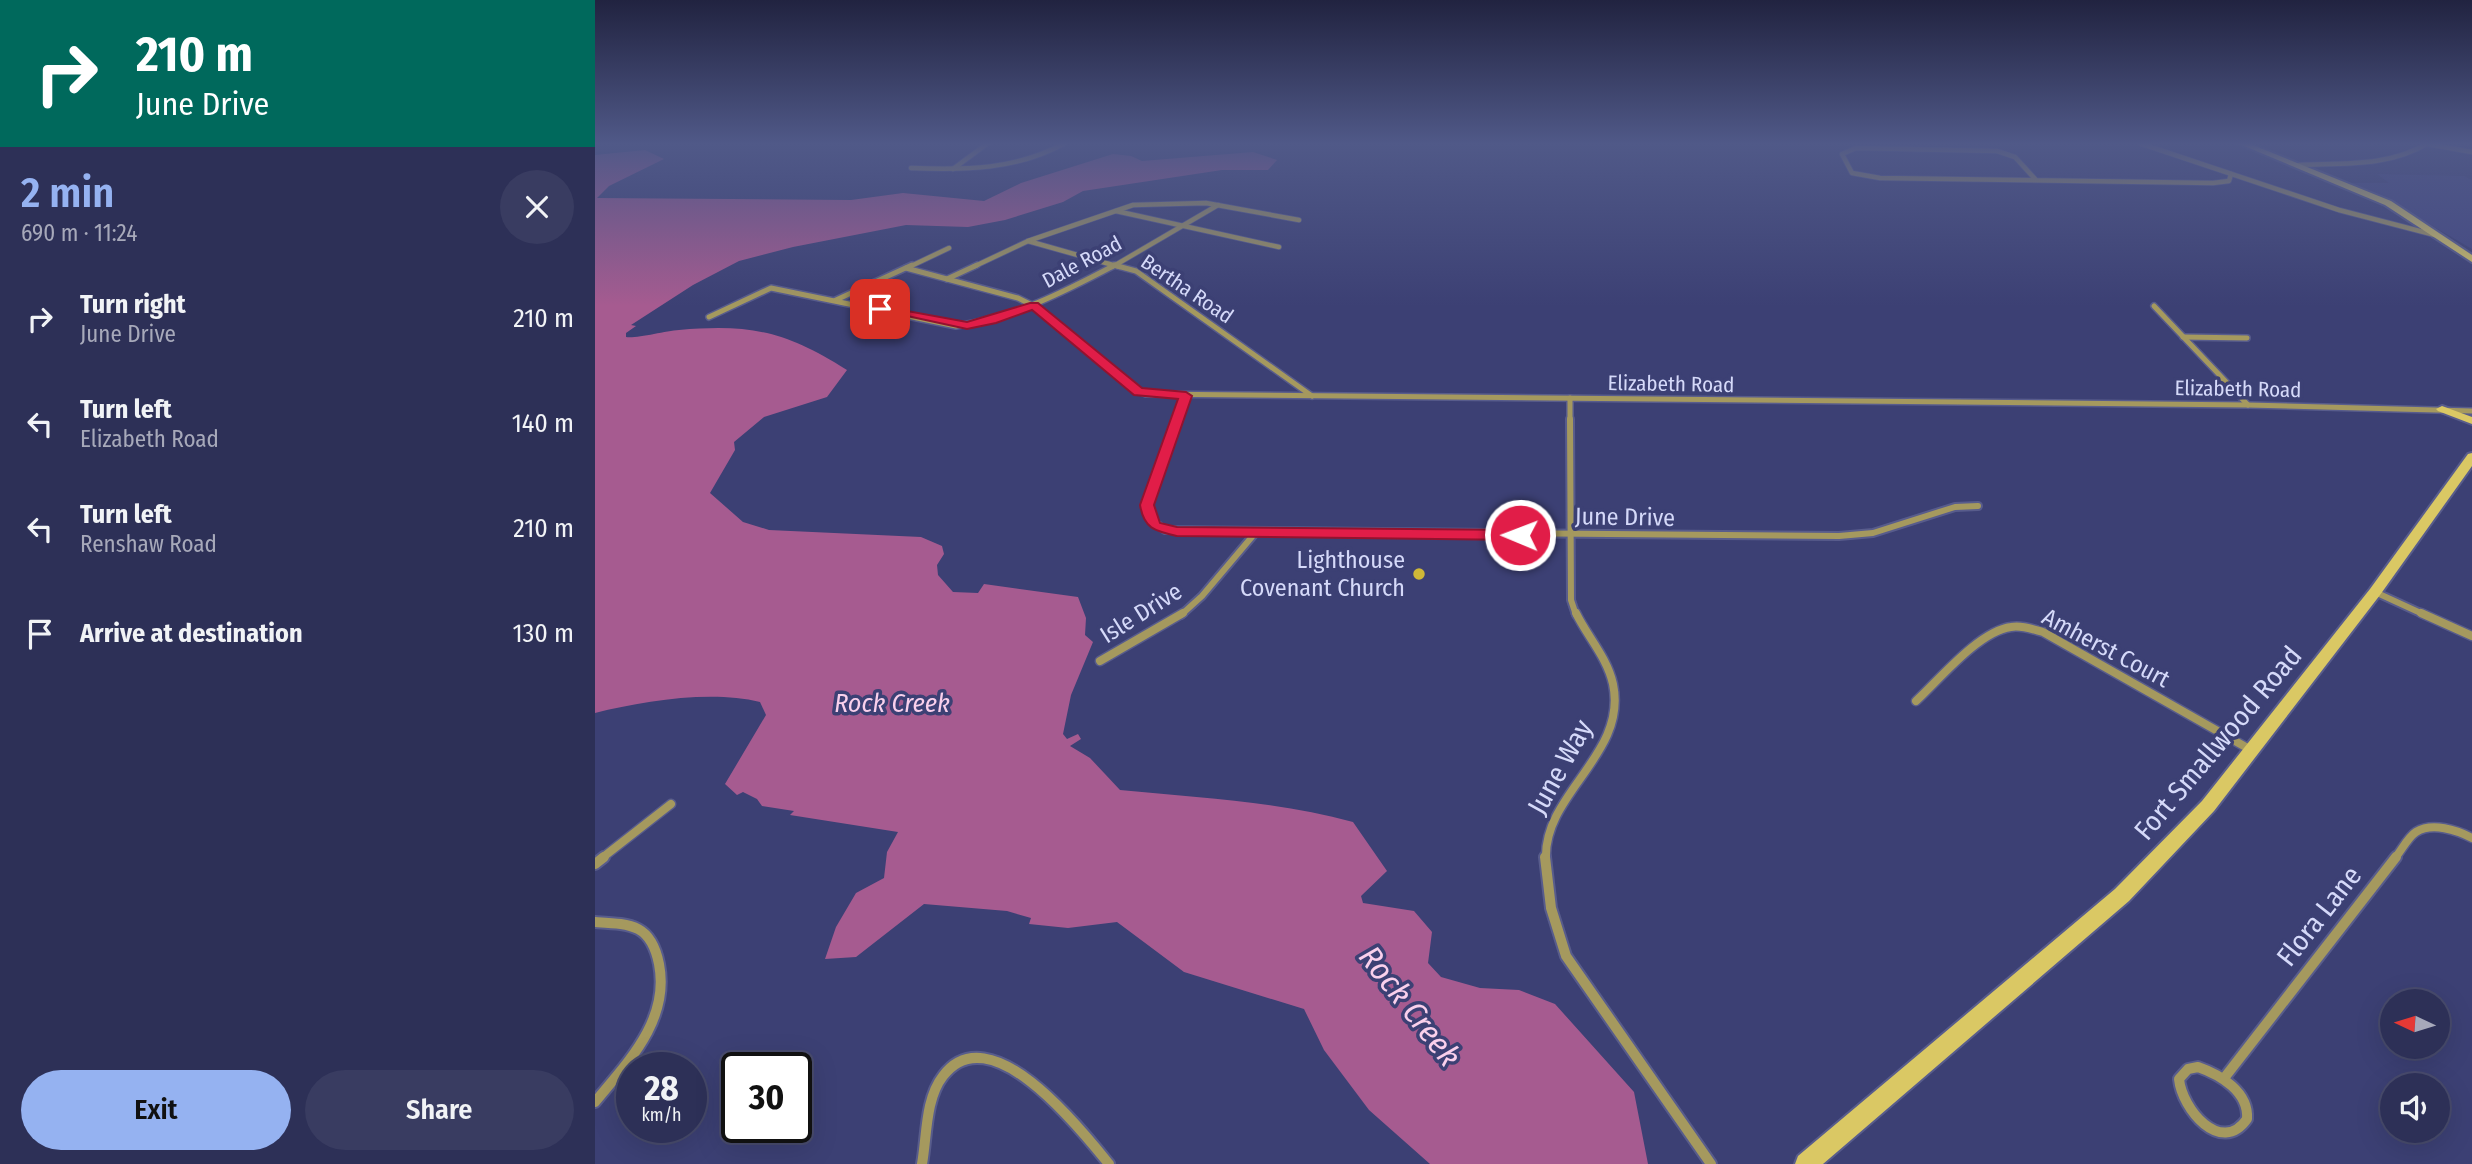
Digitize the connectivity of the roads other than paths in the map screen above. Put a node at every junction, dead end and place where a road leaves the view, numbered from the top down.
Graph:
1 (2301, 197) edge
2 (2375, 197) edge
3 (1218, 205) junction
4 (1115, 211) junction
5 (1299, 220) dead end
6 (1182, 226) junction
7 (2446, 239) junction
8 (1028, 241) junction
9 (1279, 247) dead end
10 (949, 248) dead end
11 (2472, 256) edge
12 (1113, 264) junction
13 (906, 268) junction
14 (946, 279) junction
15 (835, 300) junction
16 (1034, 306) junction
17 (2154, 306) dead end
18 (709, 317) dead end
19 (2183, 337) junction
20 (2247, 338) dead end
21 (1186, 396) junction
22 (1313, 396) junction
23 (1570, 398) junction
24 (2248, 405) junction
25 (2442, 409) junction
26 (2472, 411) edge
27 (2472, 421) edge
28 (2472, 457) edge
29 (1978, 506) dead end
30 (1256, 533) junction
31 (1571, 536) junction
32 (2375, 592) junction
33 (2472, 636) edge
34 (1100, 661) dead end
35 (1916, 701) dead end
36 (2251, 750) junction
37 (670, 804) dead end
38 (2472, 838) edge
39 (595, 864) edge
40 (595, 922) edge
41 (2225, 1077) junction
42 (595, 1102) edge
43 (922, 1164) edge
44 (1109, 1164) edge
45 (1711, 1164) edge
46 (1806, 1164) edge

1 - 7 street
2 - 7 main road
3 - 4 street
3 - 5 street
3 - 6 street, Dale Road
4 - 6 street
4 - 8 street
6 - 9 street
6 - 12 street, Dale Road
7 - 11 main road
8 - 12 street, Bertha Road
8 - 14 street
10 - 13 street
12 - 16 street, Dale Road
12 - 22 street, Bertha Road
13 - 14 street, Elizabeth Road
13 - 15 street
14 - 16 street, Elizabeth Road
15 - 16 street, Dale Road
15 - 18 street, Dale Road
16 - 21 street, Elizabeth Road
17 - 19 street
19 - 20 street
19 - 24 street
21 - 22 street, Elizabeth Road
21 - 30 street, June Drive
22 - 23 street, Elizabeth Road
23 - 24 street, Elizabeth Road
23 - 31 street, June Way
24 - 25 street, Elizabeth Road
25 - 26 street, Elizabeth Road
25 - 27 main road
28 - 32 main road, Fort Smallwood Road
29 - 31 street, June Drive
30 - 31 street, June Drive
30 - 34 street, Isle Drive
31 - 45 street, June Way
32 - 33 street
32 - 36 main road, Fort Smallwood Road
35 - 36 street, Amherst Court
36 - 46 main road, Fort Smallwood Road
37 - 39 street
38 - 41 street, Flora Lane
40 - 42 street
41 - 41 street
43 - 44 street

